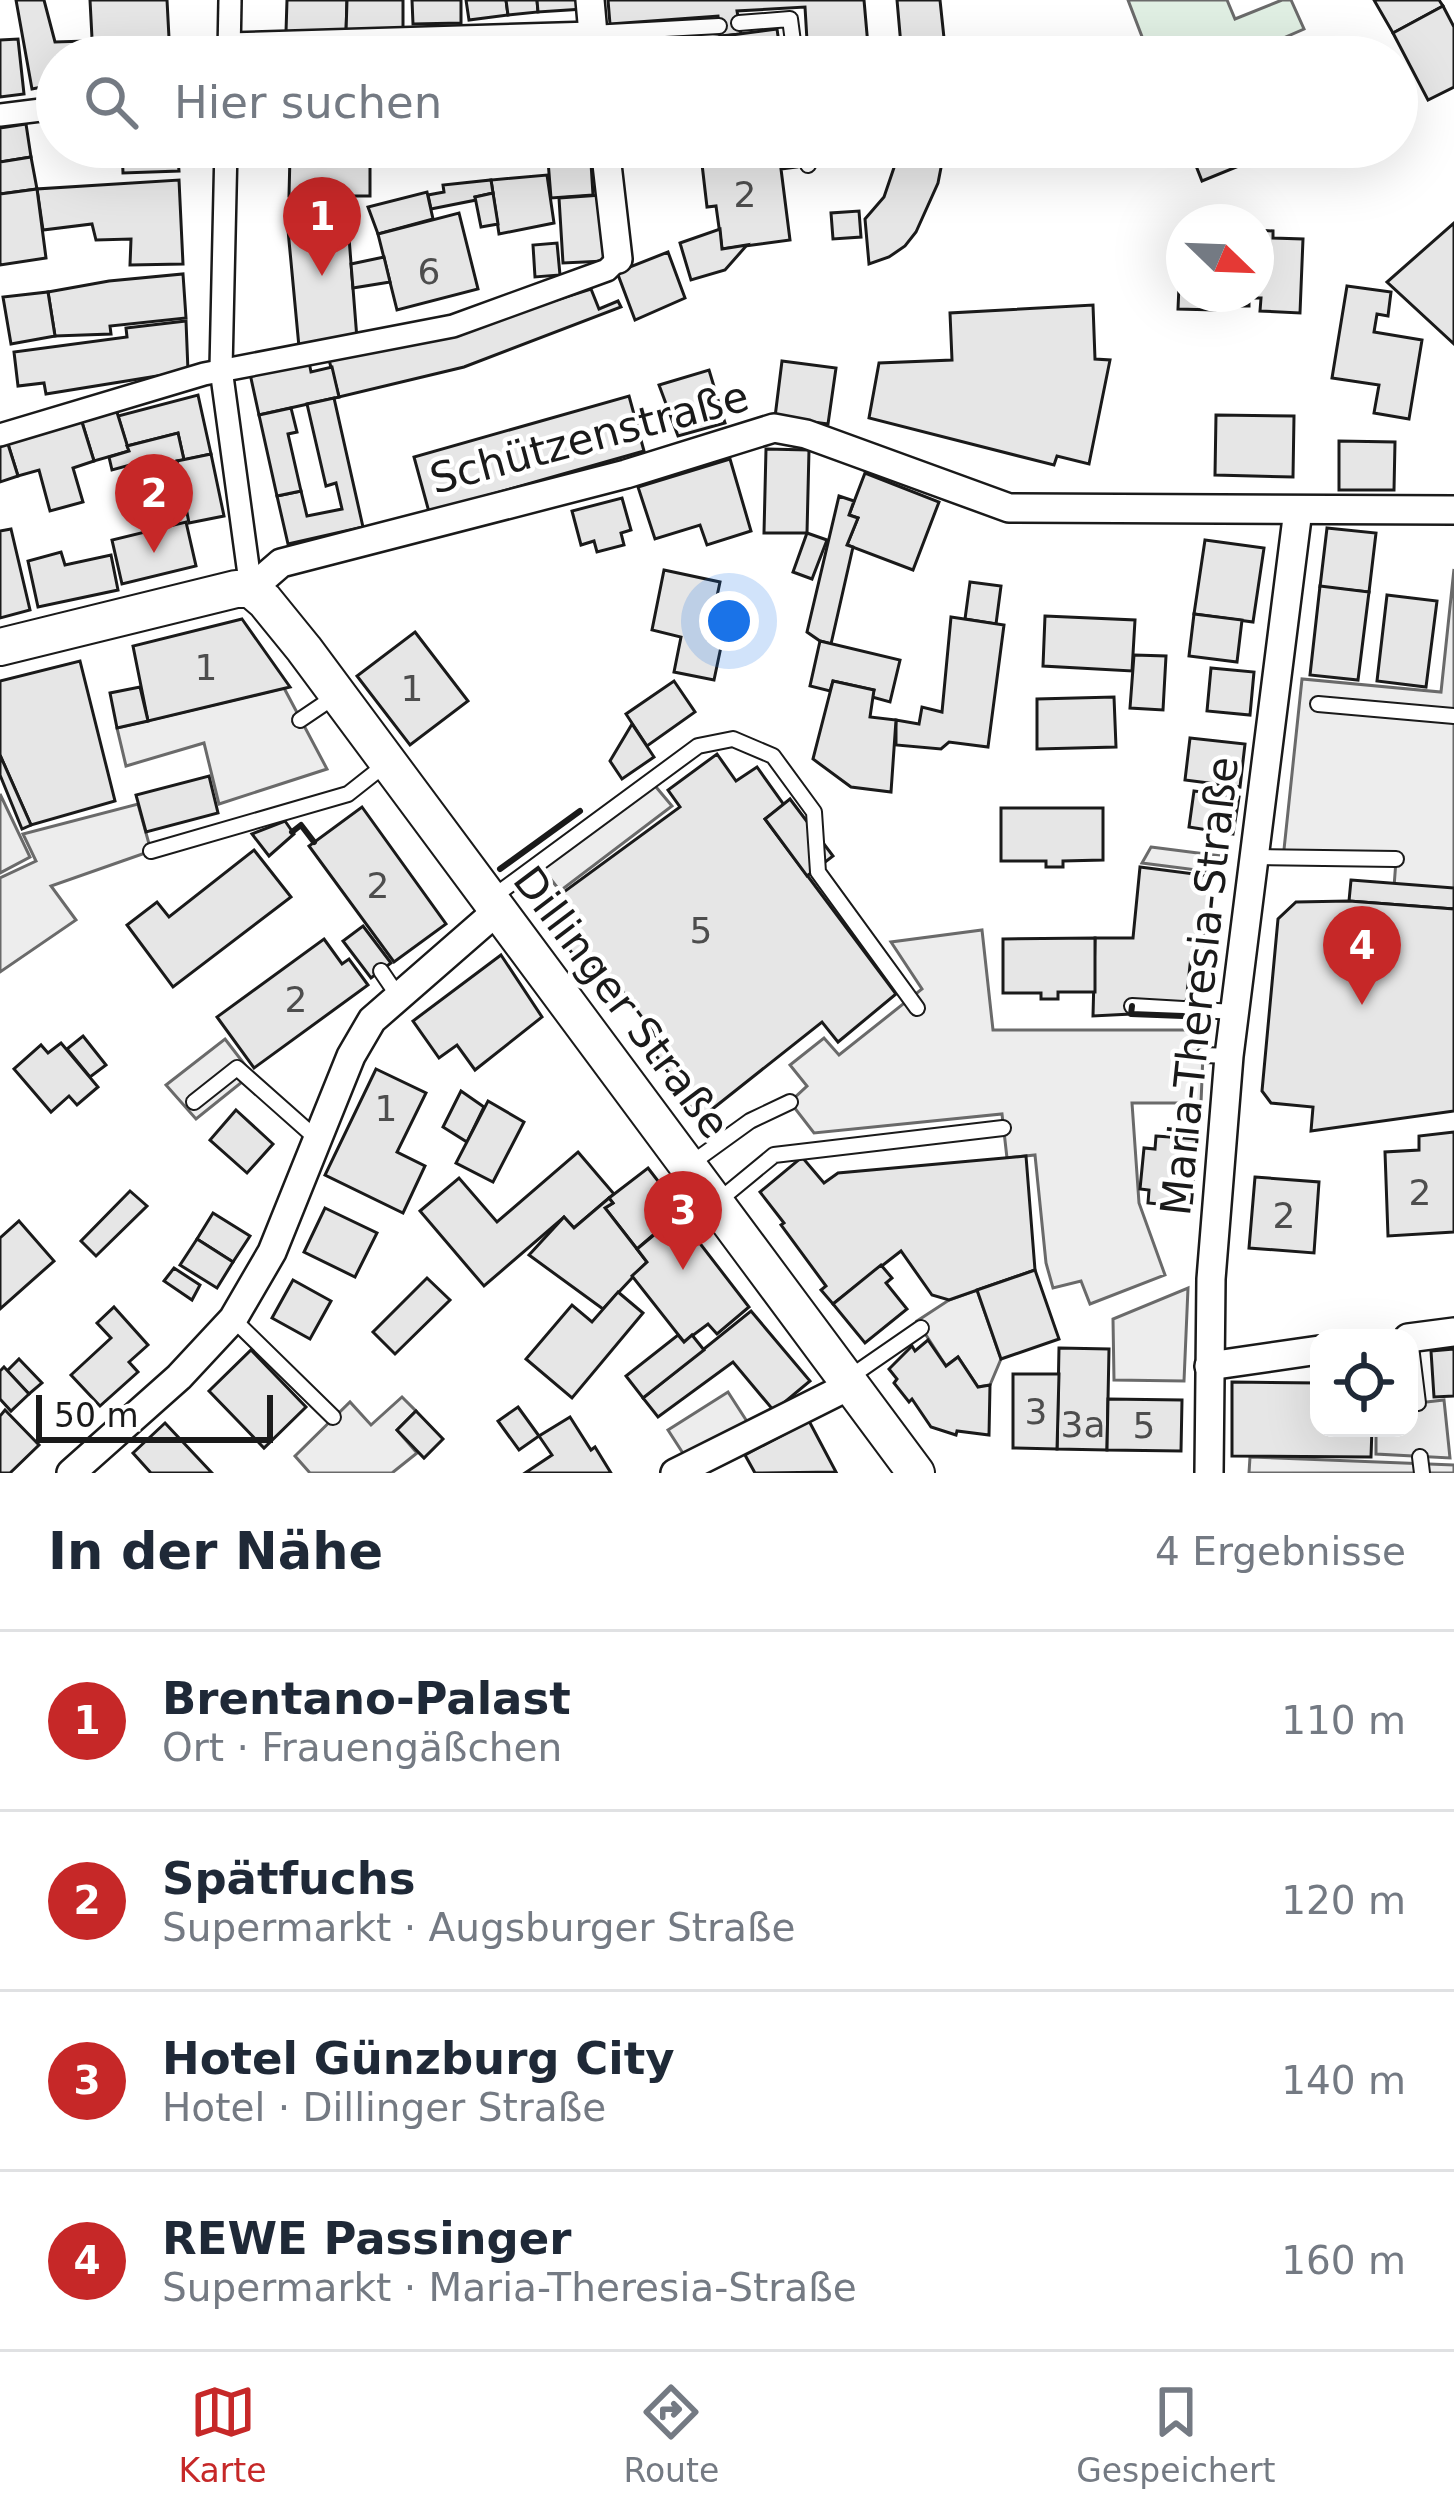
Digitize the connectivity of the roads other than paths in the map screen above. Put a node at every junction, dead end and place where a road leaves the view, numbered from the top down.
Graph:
1 (230, 0) edge
2 (590, 0) edge
3 (740, 23) dead end
4 (719, 26) dead end
5 (229, 36) edge
6 (593, 36) edge
7 (653, 36) edge
8 (792, 36) edge
9 (36, 111) edge
10 (0, 116) edge
11 (226, 168) edge
12 (607, 168) edge
13 (618, 259) joint
14 (221, 370) junction
15 (1, 430) edge
16 (1298, 510) junction
17 (1454, 510) edge
18 (251, 589) junction
19 (0, 647) edge
20 (337, 695) junction
21 (1318, 704) dead end
22 (1454, 716) edge
23 (300, 720) dead end
24 (388, 763) junction
25 (151, 851) dead end
26 (1253, 857) junction
27 (1396, 859) dead end
28 (493, 906) junction
29 (381, 971) dead end
30 (398, 996) junction
31 (1132, 1006) dead end
32 (917, 1008) dead end
33 (1234, 1012) junction
34 (194, 1102) dead end
35 (790, 1102) dead end
36 (1003, 1128) dead end
37 (317, 1139) junction
38 (689, 1165) junction
39 (717, 1202) junction
40 (233, 1319) junction
41 (921, 1328) dead end
42 (1454, 1332) edge
43 (1418, 1337) edge
44 (1310, 1351) edge
45 (1209, 1366) junction
46 (849, 1383) junction
47 (333, 1418) dead end
48 (912, 1469) edge
49 (71, 1473) edge
50 (675, 1473) edge
51 (1210, 1473) edge

1 - 5 street
2 - 6 street
3 - 8 lane
4 - 7 lane
9 - 10 street
11 - 14 street
12 - 13 street
13 - 14 street
14 - 15 street
14 - 18 street
16 - 17 street, Schützenstraße
16 - 18 street, Schützenstraße
16 - 26 street, Maria-Theresia-Straße
18 - 19 street
18 - 20 street, Dillinger Straße
20 - 23 lane
20 - 24 street, Dillinger Straße
21 - 22 lane
24 - 25 lane
24 - 28 street, Dillinger Straße
26 - 27 lane
26 - 33 street, Maria-Theresia-Straße
28 - 30 street
28 - 32 lane
28 - 38 street, Dillinger Straße
29 - 30 lane
30 - 37 street
31 - 33 lane
33 - 45 street, Maria-Theresia-Straße
34 - 37 lane
35 - 38 lane
36 - 39 lane
37 - 40 street
38 - 39 street, Dillinger Straße
39 - 46 street, Dillinger Straße
40 - 47 lane
40 - 49 street
41 - 46 lane
42 - 43 street
44 - 45 street
45 - 51 street, Maria-Theresia-Straße
46 - 48 street, Dillinger Straße
46 - 50 street

